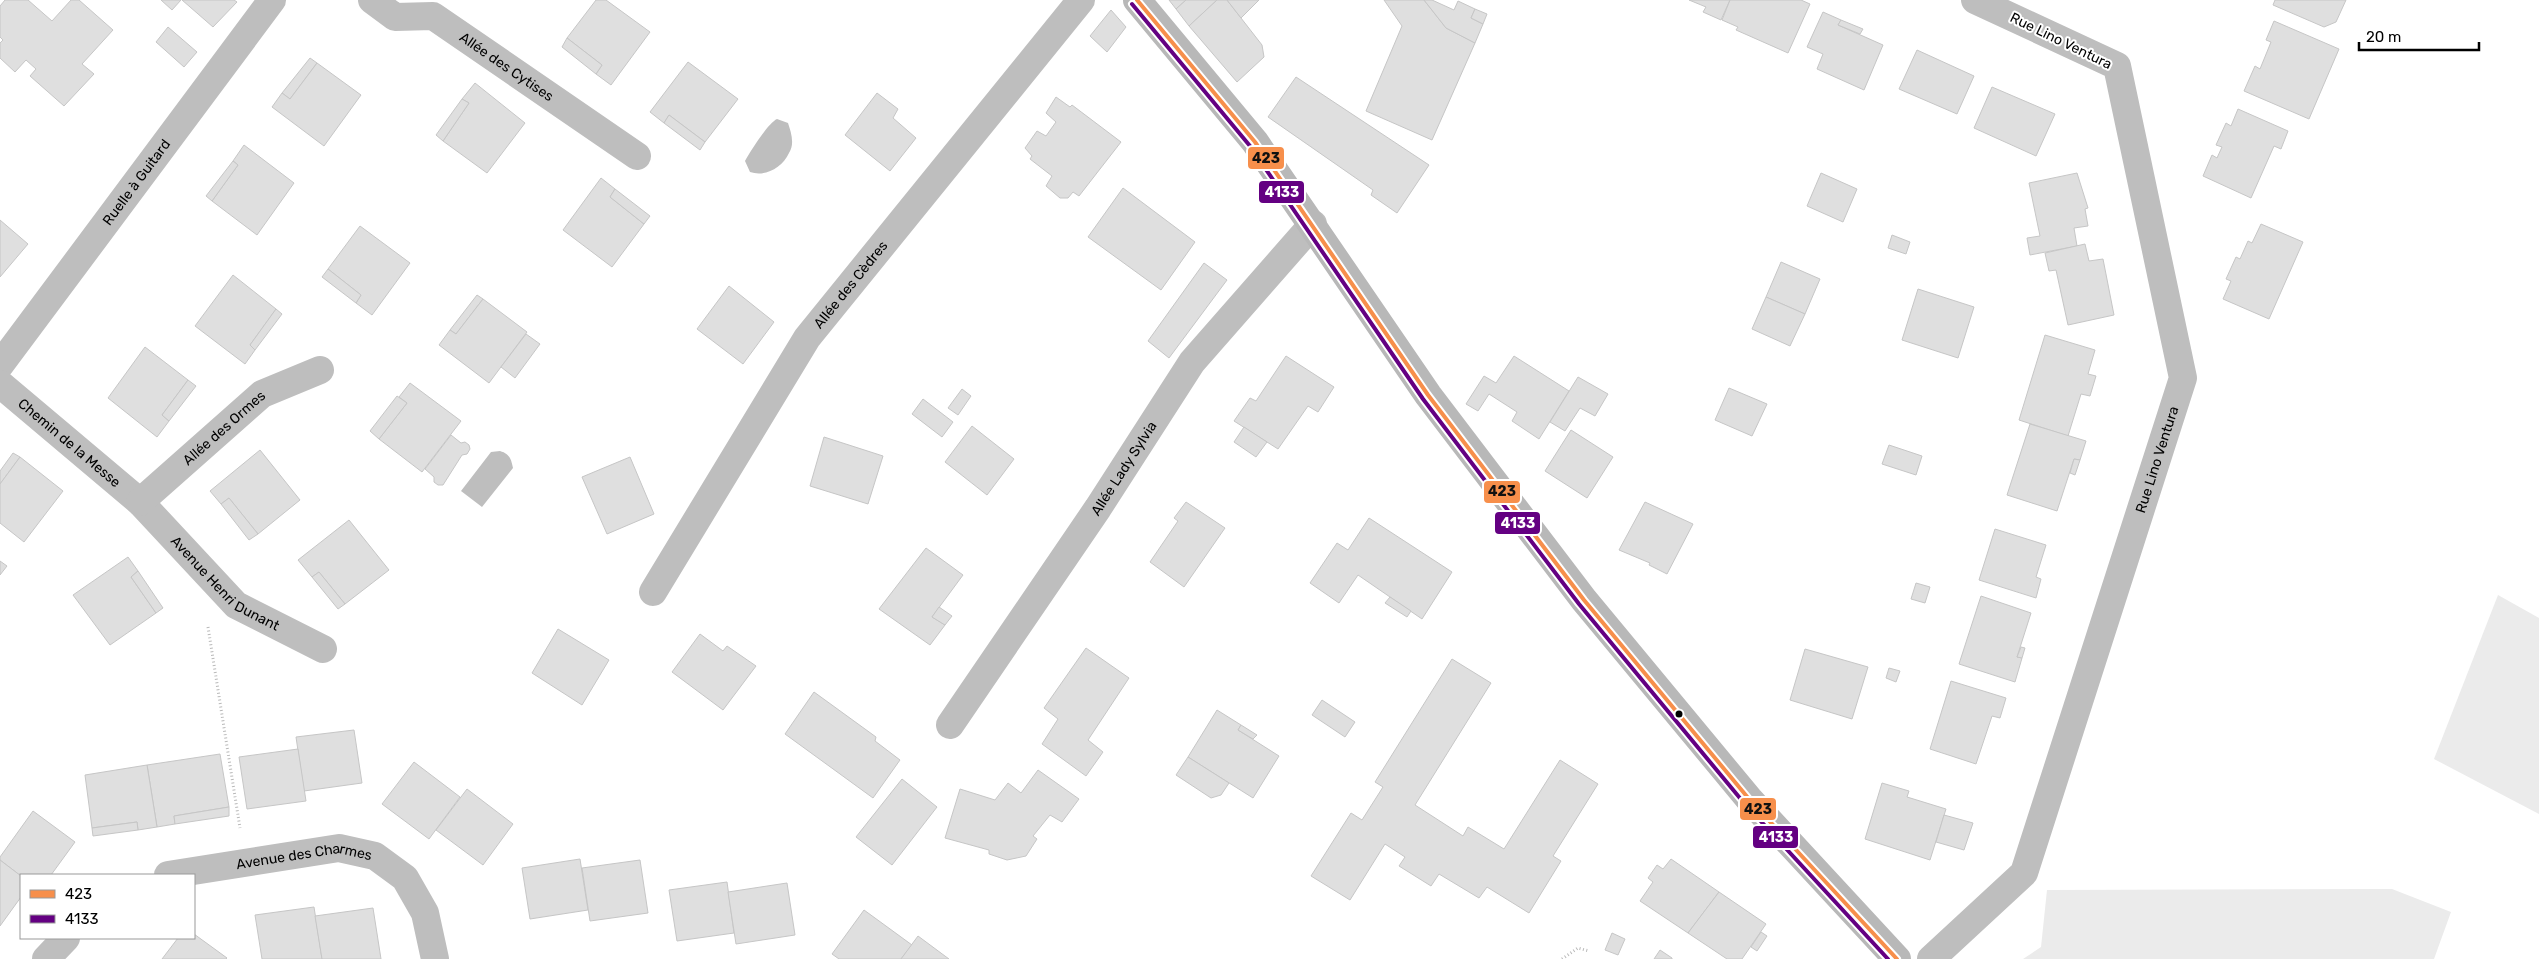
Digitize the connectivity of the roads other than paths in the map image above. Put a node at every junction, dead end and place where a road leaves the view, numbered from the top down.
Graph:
1 (272, 0) edge
2 (372, 0) edge
3 (1081, 0) edge
4 (1138, 0) edge
5 (1975, 0) edge
6 (637, 156) dead end
7 (1313, 224) junction
8 (0, 365) edge
9 (320, 370) dead end
10 (0, 384) edge
11 (140, 502) junction
12 (653, 592) dead end
13 (323, 649) dead end
14 (950, 725) dead end
15 (174, 874) edge
16 (65, 939) edge
17 (46, 959) edge
18 (435, 959) edge
19 (1897, 959) edge
20 (1931, 959) edge

1 - 8 street, Ruelle à Guitard
2 - 6 street, Allée des Cytises
3 - 12 street, Allée des Cèdres
4 - 7 street
5 - 20 street, Rue Lino Ventura
7 - 14 street, Allée Lady Sylvia
7 - 19 street
9 - 11 street, Allée des Ormes
10 - 11 street, Chemin de la Messe
11 - 13 street, Avenue Henri Dunant
15 - 18 street, Avenue des Charmes
16 - 17 street

